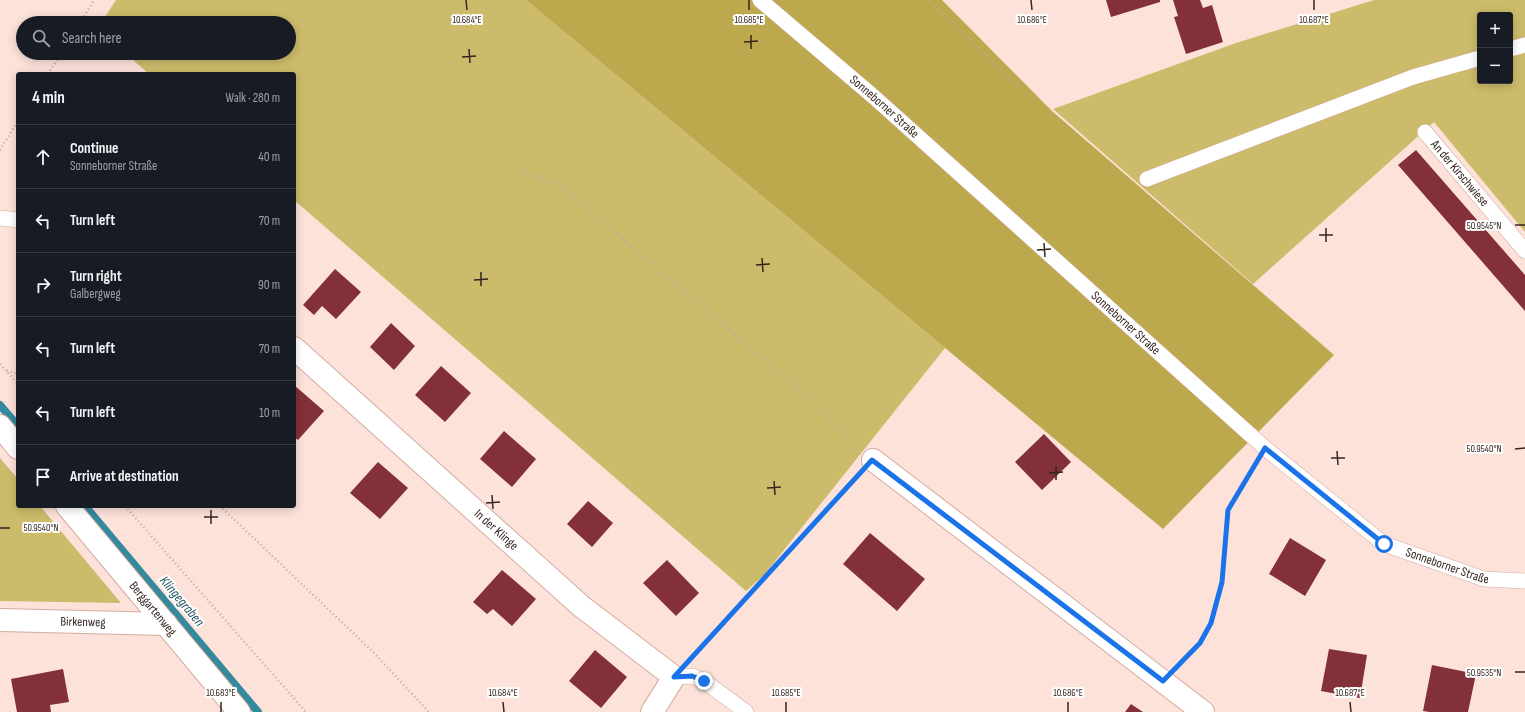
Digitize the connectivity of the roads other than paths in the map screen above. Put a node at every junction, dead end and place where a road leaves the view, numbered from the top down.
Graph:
1 (760, 0) edge
2 (1525, 45) edge
3 (1513, 48) edge
4 (1477, 59) edge
5 (1425, 132) dead end
6 (1147, 179) dead end
7 (0, 218) edge
8 (16, 220) edge
9 (1525, 251) edge
10 (296, 350) edge
11 (0, 426) edge
12 (16, 446) edge
13 (872, 460) road end
14 (69, 508) edge
15 (1525, 581) edge
16 (0, 620) edge
17 (166, 624) junction
18 (674, 677) junction
19 (238, 712) edge
20 (652, 712) edge
21 (746, 712) edge
22 (1203, 712) edge

1 - 15 lane, Sonneborner Straße
2 - 3 lane
4 - 6 lane
5 - 9 lane, An der Kirschwiese
7 - 8 lane
10 - 18 street, In der Klinge
11 - 12 street
13 - 22 street
14 - 17 street, Berggartenweg
16 - 17 street, Birkenweg
17 - 19 street, Berggartenweg
18 - 20 street
18 - 21 lane

